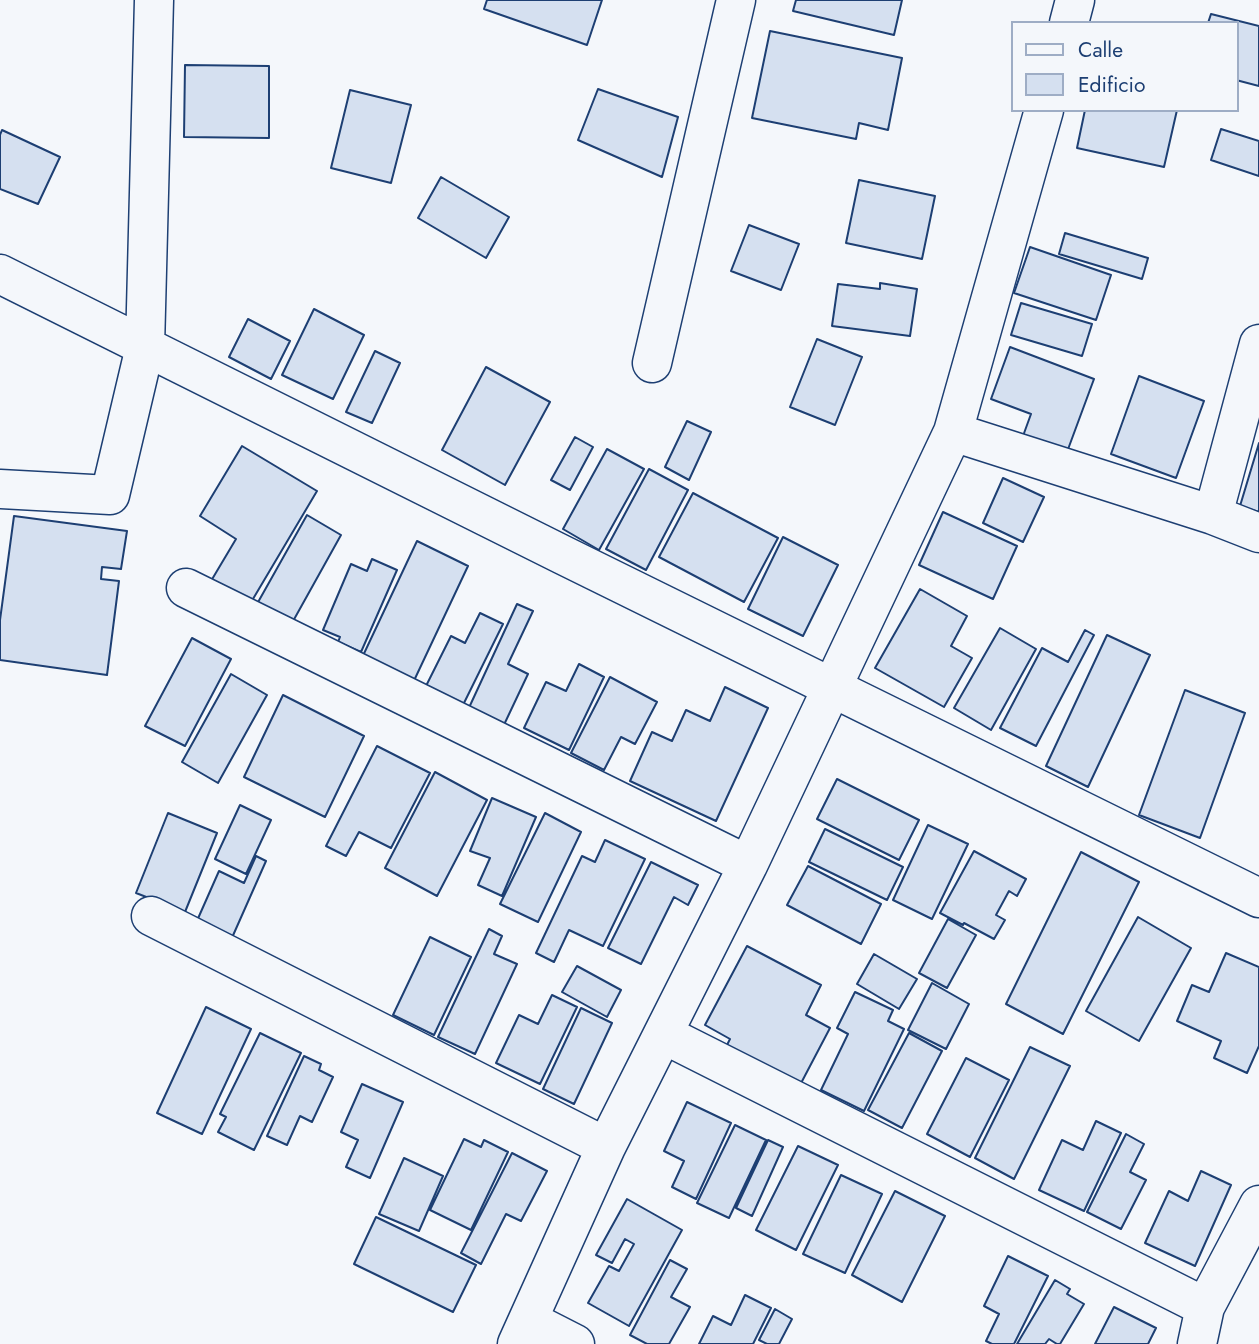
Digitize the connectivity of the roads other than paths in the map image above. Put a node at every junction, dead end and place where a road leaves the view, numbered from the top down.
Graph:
1 (154, 0) edge
2 (736, 0) edge
3 (1075, 0) edge
4 (1070, 21) edge
5 (1043, 112) edge
6 (0, 274) edge
7 (1259, 344) edge
8 (145, 346) junction
9 (652, 363) dead end
10 (953, 432) junction
11 (0, 489) edge
12 (1213, 515) junction
13 (1259, 533) edge
14 (186, 589) dead end
15 (831, 687) junction
16 (748, 865) junction
17 (1259, 898) edge
18 (151, 916) dead end
19 (663, 1034) junction
20 (606, 1147) junction
21 (1259, 1205) edge
22 (1205, 1307) junction
23 (522, 1332) edge
24 (575, 1344) edge
25 (1197, 1344) edge

1 - 8 street
2 - 9 street
3 - 4 street
5 - 10 street
6 - 8 street
7 - 12 street
8 - 11 street
8 - 15 street
10 - 12 street
10 - 15 street
12 - 13 street
14 - 16 street
15 - 16 street
15 - 17 street
16 - 19 street
18 - 20 street
19 - 20 street
19 - 22 street
20 - 23 street
21 - 22 street
22 - 25 street
23 - 24 street

